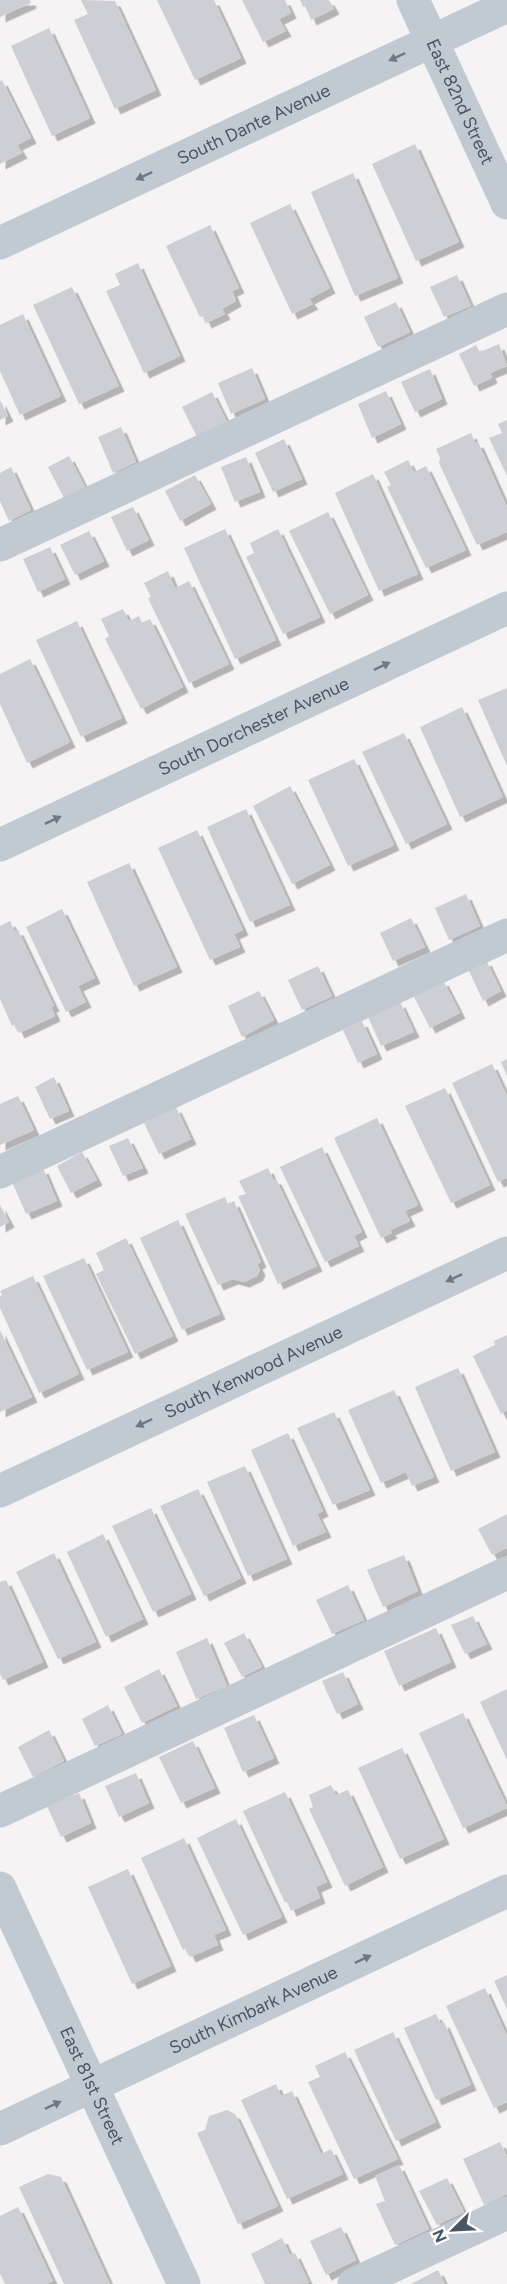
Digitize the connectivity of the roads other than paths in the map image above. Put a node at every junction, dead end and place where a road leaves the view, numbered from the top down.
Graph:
1 (413, 0) edge
2 (507, 6) edge
3 (432, 41) junction
4 (507, 203) edge
5 (0, 243) edge
6 (507, 309) edge
7 (0, 545) edge
8 (507, 608) edge
9 (0, 845) edge
10 (507, 935) edge
11 (0, 1172) edge
12 (507, 1253) edge
13 (0, 1491) edge
14 (507, 1573) edge
15 (0, 1811) edge
16 (0, 1888) edge
17 (507, 1891) edge
18 (92, 2087) junction
19 (0, 2130) edge
20 (507, 2213) edge
21 (184, 2284) edge
22 (354, 2284) edge

1 - 3 street, East 82nd Street
2 - 3 street, South Dante Avenue
3 - 4 street, East 82nd Street
3 -> 5 street, South Dante Avenue
6 - 7 street
9 -> 8 street, South Dorchester Avenue
10 - 11 street
12 -> 13 street, South Kenwood Avenue
14 - 15 street
16 - 18 street, East 81st Street
18 -> 17 street, South Kimbark Avenue
19 -> 18 street, South Kimbark Avenue
18 - 21 street, East 81st Street
20 - 22 street

